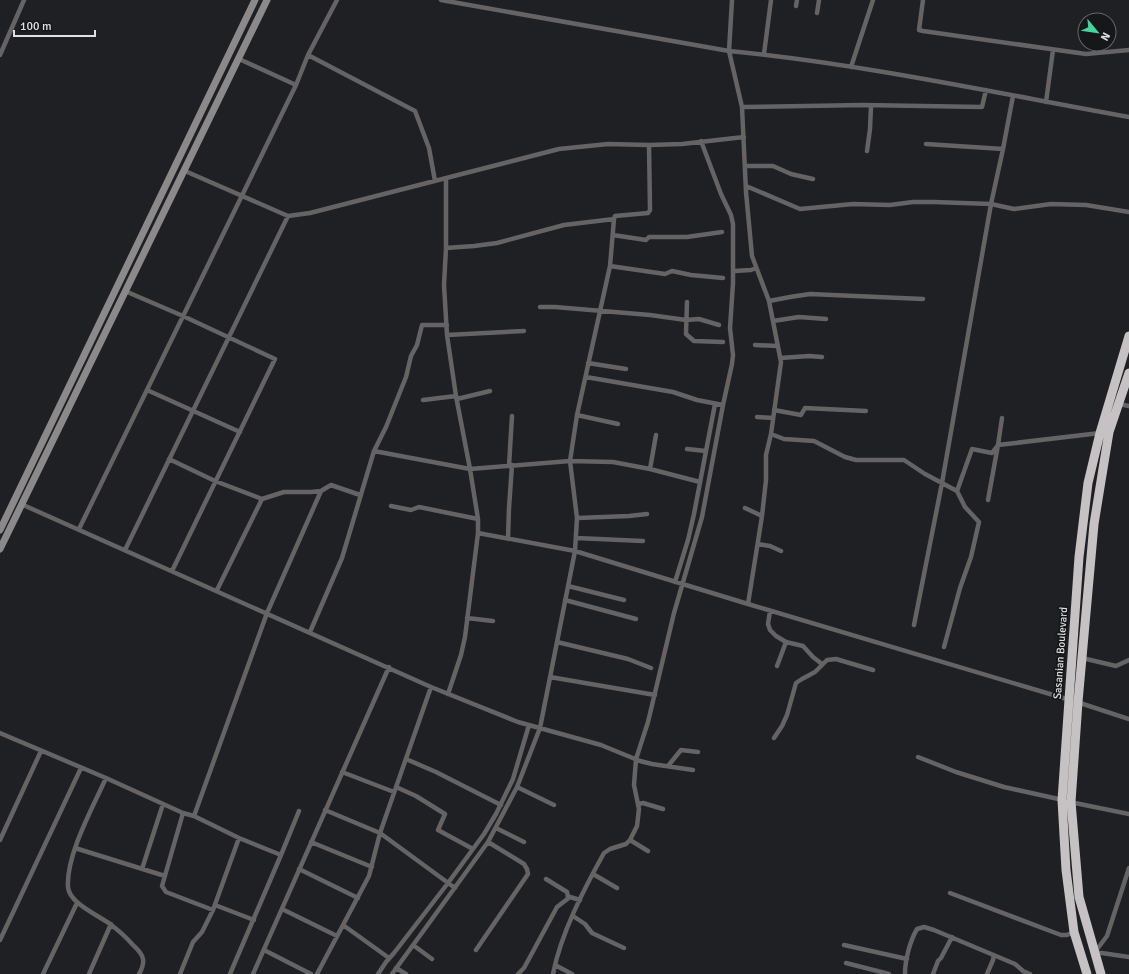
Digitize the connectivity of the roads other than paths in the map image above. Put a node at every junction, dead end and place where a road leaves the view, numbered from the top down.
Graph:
1 (24, 0) edge
2 (255, 0) edge
3 (267, 0) edge
4 (337, 0) edge
5 (442, 0) edge
6 (732, 0) edge
7 (771, 0) edge
8 (797, 0) edge
9 (819, 0) edge
10 (873, 0) edge
11 (923, 0) edge
12 (796, 6) dead end
13 (817, 13) dead end
14 (1053, 50) junction
15 (1129, 50) edge
16 (729, 51) junction
17 (764, 54) junction
18 (0, 55) edge
19 (308, 55) junction
20 (239, 59) junction
21 (851, 67) junction
22 (296, 85) junction
23 (986, 90) junction
24 (1013, 96) junction
25 (1046, 102) junction
26 (871, 106) junction
27 (742, 107) junction
28 (1129, 117) edge
29 (744, 136) junction
30 (702, 141) junction
31 (926, 144) dead end
32 (649, 145) junction
33 (1003, 149) junction
34 (867, 151) dead end
35 (745, 166) junction
36 (185, 171) junction
37 (446, 178) junction
38 (814, 179) dead end
39 (435, 180) junction
40 (746, 186) junction
41 (242, 196) junction
42 (991, 204) junction
43 (1129, 212) edge
44 (288, 216) junction
45 (614, 219) junction
46 (722, 232) dead end
47 (613, 235) junction
48 (446, 248) junction
49 (610, 266) junction
50 (756, 268) junction
51 (734, 271) junction
52 (723, 278) dead end
53 (125, 291) junction
54 (923, 299) dead end
55 (769, 301) junction
56 (687, 302) dead end
57 (540, 307) dead end
58 (599, 310) junction
59 (183, 316) junction
60 (826, 319) dead end
61 (686, 320) junction
62 (773, 321) junction
63 (447, 325) junction
64 (720, 325) dead end
65 (524, 331) dead end
66 (447, 335) junction
67 (1129, 336) edge
68 (229, 337) junction
69 (723, 342) dead end
70 (755, 345) dead end
71 (778, 346) junction
72 (822, 357) dead end
73 (780, 358) junction
74 (588, 363) junction
75 (626, 369) dead end
76 (1129, 373) edge
77 (586, 377) junction
78 (147, 390) junction
79 (490, 391) dead end
80 (456, 397) junction
81 (423, 400) dead end
82 (715, 404) junction
83 (1119, 404) junction
84 (722, 405) junction
85 (1129, 406) edge
86 (774, 410) junction
87 (193, 411) junction
88 (866, 411) dead end
89 (512, 416) dead end
90 (577, 416) junction
91 (757, 417) dead end
92 (773, 418) junction
93 (1002, 418) dead end
94 (618, 424) dead end
95 (240, 432) junction
96 (1110, 432) junction
97 (1100, 433) junction
98 (771, 434) junction
99 (656, 435) dead end
100 (998, 446) junction
101 (687, 449) dead end
102 (374, 450) junction
103 (706, 451) junction
104 (169, 459) junction
105 (570, 461) junction
106 (511, 465) junction
107 (470, 469) junction
108 (650, 469) junction
109 (215, 481) junction
110 (700, 482) junction
111 (942, 483) junction
112 (321, 491) junction
113 (957, 491) junction
114 (360, 495) junction
115 (262, 500) junction
116 (988, 500) dead end
117 (21, 504) junction
118 (391, 506) dead end
119 (745, 508) dead end
120 (647, 514) dead end
121 (3, 516) edge
122 (762, 516) junction
123 (577, 518) junction
124 (478, 519) junction
125 (14, 520) junction
126 (79, 529) junction
127 (0, 530) edge
128 (478, 533) junction
129 (576, 538) junction
130 (508, 539) junction
131 (643, 541) dead end
132 (758, 544) junction
133 (0, 549) edge
134 (125, 550) junction
135 (575, 551) junction
136 (781, 551) dead end
137 (172, 571) junction
138 (675, 582) junction
139 (683, 584) junction
140 (568, 586) junction
141 (217, 590) junction
142 (565, 600) junction
143 (624, 600) dead end
144 (748, 604) junction
145 (770, 611) junction
146 (267, 613) junction
147 (467, 618) junction
148 (636, 619) dead end
149 (493, 621) dead end
150 (914, 625) dead end
151 (310, 632) junction
152 (557, 642) junction
153 (786, 642) junction
154 (944, 647) dead end
155 (1082, 658) junction
156 (1129, 660) edge
157 (822, 664) junction
158 (776, 666) dead end
159 (389, 667) junction
160 (651, 668) dead end
161 (873, 670) dead end
162 (550, 677) junction
163 (431, 686) junction
164 (448, 694) junction
165 (655, 695) junction
166 (1073, 701) junction
167 (1129, 719) edge
168 (529, 725) junction
169 (540, 728) junction
170 (1, 735) edge
171 (774, 738) dead end
172 (41, 751) junction
173 (698, 752) dead end
174 (918, 757) dead end
175 (406, 758) junction
176 (636, 759) junction
177 (668, 766) junction
178 (80, 768) junction
179 (693, 770) dead end
180 (342, 772) junction
181 (106, 778) junction
182 (396, 787) junction
183 (517, 787) junction
184 (394, 792) junction
185 (1062, 800) junction
186 (1071, 802) junction
187 (163, 804) junction
188 (638, 804) junction
189 (501, 805) junction
190 (554, 805) dead end
191 (663, 809) dead end
192 (325, 810) junction
193 (299, 811) dead end
194 (183, 812) junction
195 (1129, 814) edge
196 (194, 816) junction
197 (496, 828) junction
198 (380, 833) junction
199 (484, 834) junction
200 (239, 838) junction
201 (0, 840) edge
202 (489, 840) junction
203 (630, 840) junction
204 (311, 842) junction
205 (524, 842) dead end
206 (75, 848) junction
207 (473, 849) junction
208 (648, 852) dead end
209 (281, 855) junction
210 (372, 867) junction
211 (1129, 868) edge
212 (142, 869) junction
213 (299, 869) junction
214 (593, 874) junction
215 (165, 876) junction
216 (546, 879) dead end
217 (448, 883) junction
218 (455, 888) junction
219 (617, 888) dead end
220 (950, 894) dead end
221 (568, 897) junction
222 (358, 898) junction
223 (580, 900) junction
224 (77, 903) junction
225 (215, 905) junction
226 (282, 909) junction
227 (213, 910) junction
228 (573, 916) junction
229 (254, 920) junction
230 (111, 924) junction
231 (343, 925) junction
232 (1074, 932) junction
233 (336, 936) junction
234 (952, 937) junction
235 (0, 940) edge
236 (844, 945) dead end
237 (413, 946) junction
238 (624, 948) dead end
239 (264, 950) junction
240 (476, 950) dead end
241 (1095, 952) junction
242 (994, 955) junction
243 (1129, 957) edge
244 (389, 958) junction
245 (432, 959) dead end
246 (907, 959) junction
247 (846, 963) dead end
248 (555, 965) junction
249 (396, 968) junction
250 (1023, 972) edge
251 (43, 974) edge
252 (89, 974) edge
253 (139, 974) edge
254 (180, 974) edge
255 (230, 974) edge
256 (253, 974) edge
257 (311, 974) edge
258 (317, 974) edge
259 (378, 974) edge
260 (392, 974) edge
261 (406, 974) edge
262 (518, 974) edge
263 (553, 974) edge
264 (572, 974) edge
265 (889, 974) edge
266 (905, 974) edge
267 (934, 974) edge
268 (987, 974) edge
269 (1030, 974) edge
270 (1087, 974) edge
271 (1101, 974) edge

1 - 18 street
2 - 121 street
3 - 20 street
4 - 19 street
5 - 16 street
6 - 16 street
7 - 17 street
8 - 12 street
9 - 13 street
10 - 21 street
11 - 14 street
14 - 15 street
14 - 25 street
16 - 17 street
16 - 27 street
17 - 21 street
19 - 22 street
19 - 39 street
20 - 22 street
20 - 36 street
21 - 23 street
22 - 41 street
23 - 24 street
23 - 26 street
24 - 25 street
24 - 33 street
25 - 28 street
26 - 27 street
26 - 34 street
27 - 29 street
29 - 30 street
29 - 35 street
30 - 32 street
30 - 51 street
31 - 33 street
32 - 37 street
32 - 45 street
33 - 42 street
35 - 38 street
35 - 40 street
36 - 41 street
36 - 53 street
37 - 39 street
37 - 48 street
39 - 44 street
40 - 42 street
40 - 50 street
41 - 44 street
41 - 59 street
42 - 43 street
42 - 111 street
44 - 68 street
45 - 47 street
45 - 48 street
46 - 47 street
47 - 49 street
48 - 63 street
49 - 52 street
49 - 58 street
50 - 51 street
50 - 55 street
51 - 84 street
53 - 59 street
53 - 117 street
54 - 55 street
55 - 62 street
56 - 61 street
57 - 58 street
58 - 61 street
58 - 74 street
59 - 68 street
59 - 78 street
60 - 62 street
61 - 64 street
61 - 69 street
62 - 71 street
63 - 66 street
63 - 102 street
65 - 66 street
66 - 80 street
67 - 97 highway, Sasanian Boulevard
68 - 87 street
68 - 95 street
70 - 71 street
71 - 73 street
72 - 73 street
73 - 86 street
74 - 75 street
74 - 77 street
76 - 83 highway, Sasanian Boulevard
77 - 82 street
77 - 90 street
78 - 87 street
78 - 126 street
79 - 80 street
80 - 81 street
80 - 107 street
82 - 84 street
82 - 103 street
83 - 85 street
83 - 96 highway, Sasanian Boulevard
84 - 139 street
86 - 88 street
86 - 92 street
87 - 95 street
87 - 104 street
89 - 106 street
90 - 94 street
90 - 105 street
91 - 92 street
92 - 98 street
93 - 100 street
95 - 109 street
96 - 97 street
96 - 155 highway, Sasanian Boulevard
97 - 100 street
97 - 166 highway, Sasanian Boulevard
98 - 111 street
98 - 122 street
99 - 108 street
100 - 113 street
100 - 116 street
101 - 103 street
102 - 107 street
102 - 114 street
103 - 110 street
104 - 109 street
104 - 134 street
105 - 106 street
105 - 108 street
105 - 123 street
106 - 107 street
106 - 130 street
107 - 124 street
108 - 110 street
109 - 115 street
109 - 137 street
110 - 138 street
111 - 113 street
111 - 150 street
112 - 114 street
112 - 115 street
112 - 146 street
113 - 154 street
114 - 151 street
115 - 141 street
117 - 125 street
117 - 126 street
118 - 124 street
119 - 122 street
120 - 123 street
121 - 125 street
121 - 127 street
122 - 132 street
123 - 129 street
124 - 128 street
125 - 133 street
126 - 134 street
128 - 130 street
128 - 147 street
129 - 131 street
129 - 135 street
130 - 135 street
132 - 136 street
132 - 144 street
134 - 137 street
135 - 138 street
135 - 140 street
137 - 141 street
138 - 139 street
139 - 144 street
139 - 165 street
140 - 142 street
140 - 143 street
141 - 146 street
142 - 148 street
142 - 152 street
144 - 145 street
145 - 153 street
145 - 166 street
146 - 151 street
146 - 196 street
147 - 149 street
147 - 164 street
151 - 159 street
152 - 160 street
152 - 162 street
153 - 157 street
153 - 158 street
155 - 156 street
155 - 166 highway, Sasanian Boulevard
157 - 161 street
157 - 171 street
159 - 163 street
159 - 180 street
162 - 165 street
162 - 169 street
163 - 164 street
163 - 175 street
164 - 168 street
165 - 176 street
166 - 167 street
166 - 185 highway, Sasanian Boulevard
166 - 186 highway, Sasanian Boulevard
168 - 169 street
168 - 189 street
169 - 176 street
169 - 183 street
170 - 172 street
172 - 178 street
172 - 201 street
173 - 177 street
174 - 185 street
175 - 182 street
175 - 189 street
176 - 177 street
176 - 188 street
177 - 179 street
178 - 181 street
178 - 235 street
180 - 184 street
180 - 192 street
181 - 187 street
181 - 206 street
182 - 184 street
182 - 207 street
183 - 190 street
183 - 197 street
184 - 198 street
185 - 186 street
185 - 232 highway, Sasanian Boulevard
186 - 195 street
186 - 241 highway, Sasanian Boulevard
187 - 194 street
187 - 212 street
188 - 191 street
188 - 203 street
189 - 199 street
192 - 198 street
192 - 204 street
193 - 209 street
194 - 196 street
194 - 215 street
196 - 200 street
197 - 202 street
197 - 205 street
198 - 210 street
198 - 217 street
199 - 202 street
199 - 207 street
200 - 209 street
200 - 225 street
202 - 218 street
202 - 240 street
203 - 208 street
203 - 214 street
204 - 210 street
204 - 213 street
206 - 212 street
206 - 224 street
207 - 217 street
209 - 229 street
210 - 222 street
211 - 241 street
212 - 215 street
213 - 222 street
213 - 226 street
214 - 219 street
214 - 223 street
215 - 227 street
216 - 221 street
217 - 218 street
217 - 244 street
218 - 237 street
220 - 232 street
221 - 223 street
221 - 262 street
222 - 231 street
223 - 228 street
224 - 230 street
224 - 251 street
225 - 227 street
225 - 229 street
226 - 233 street
226 - 239 street
227 - 254 street
228 - 238 street
228 - 248 street
229 - 255 street
230 - 252 street
230 - 253 street
231 - 233 street
231 - 244 street
232 - 270 highway, Sasanian Boulevard
233 - 258 street
234 - 242 street
234 - 246 street
234 - 267 street
236 - 246 street
237 - 245 street
237 - 249 street
239 - 256 street
239 - 257 street
241 - 243 street
241 - 271 highway, Sasanian Boulevard
242 - 250 street
242 - 268 street
244 - 259 street
246 - 266 street
247 - 265 street
248 - 263 street
248 - 264 street
249 - 260 street
249 - 261 street
250 - 269 street

